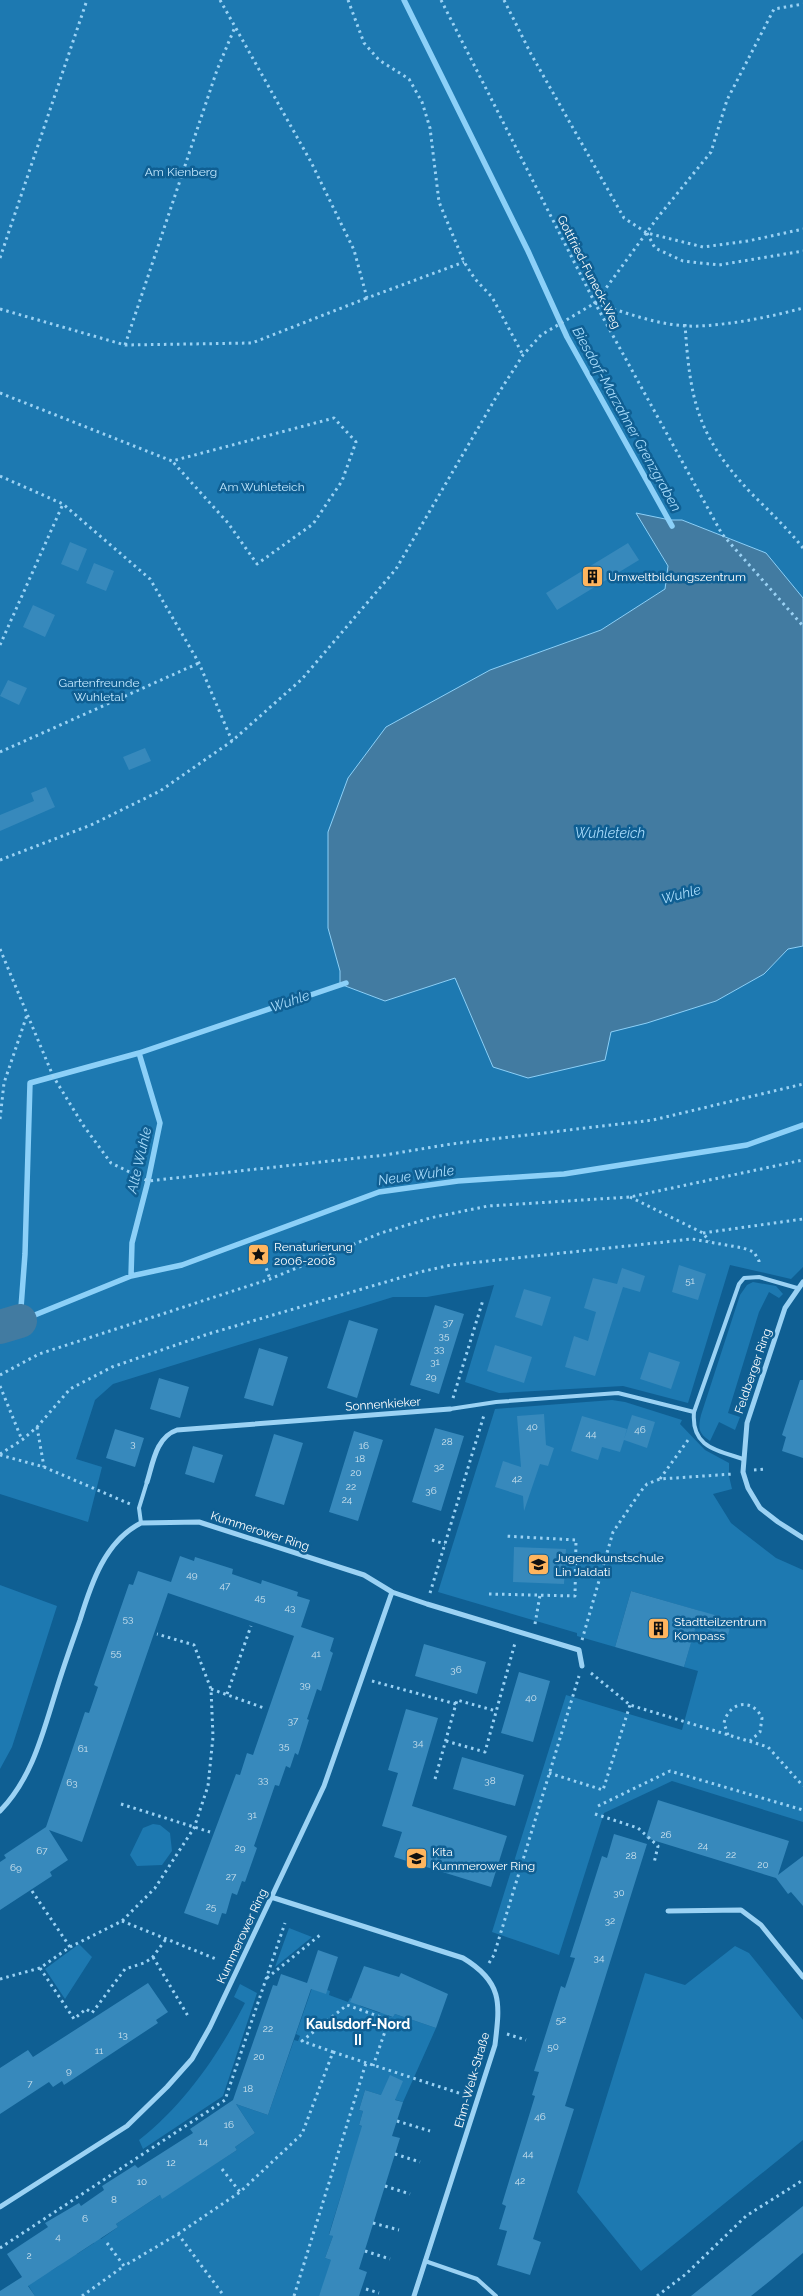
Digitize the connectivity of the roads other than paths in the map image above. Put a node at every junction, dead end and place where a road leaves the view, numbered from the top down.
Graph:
1 (803, 1282) edge
2 (797, 1288) junction
3 (450, 1408) joint
4 (694, 1412) junction
5 (743, 1459) junction
6 (147, 1482) joint
7 (141, 1523) junction
8 (803, 1538) edge
9 (392, 1592) junction
10 (582, 1666) road end
11 (0, 1811) edge
12 (271, 1897) junction
13 (668, 1911) dead end
14 (803, 1977) edge
15 (0, 2207) edge
16 (425, 2261) junction
17 (414, 2296) edge
18 (496, 2296) edge

1 - 2 street, Feldberger Ring
2 - 4 lane
2 - 5 street, Feldberger Ring
3 - 4 lane, Sonnenkieker
3 - 6 street, Sonnenkieker
4 - 5 lane
5 - 8 street, Feldberger Ring
6 - 7 lane, Sonnenkieker
7 - 9 street, Kummerower Ring
7 - 11 street
9 - 10 street, Kummerower Ring
9 - 12 street, Kummerower Ring
12 - 15 street, Kummerower Ring
12 - 16 street, Ehm-Welk-Straße
13 - 14 street
16 - 17 street, Ehm-Welk-Straße
16 - 18 lane

